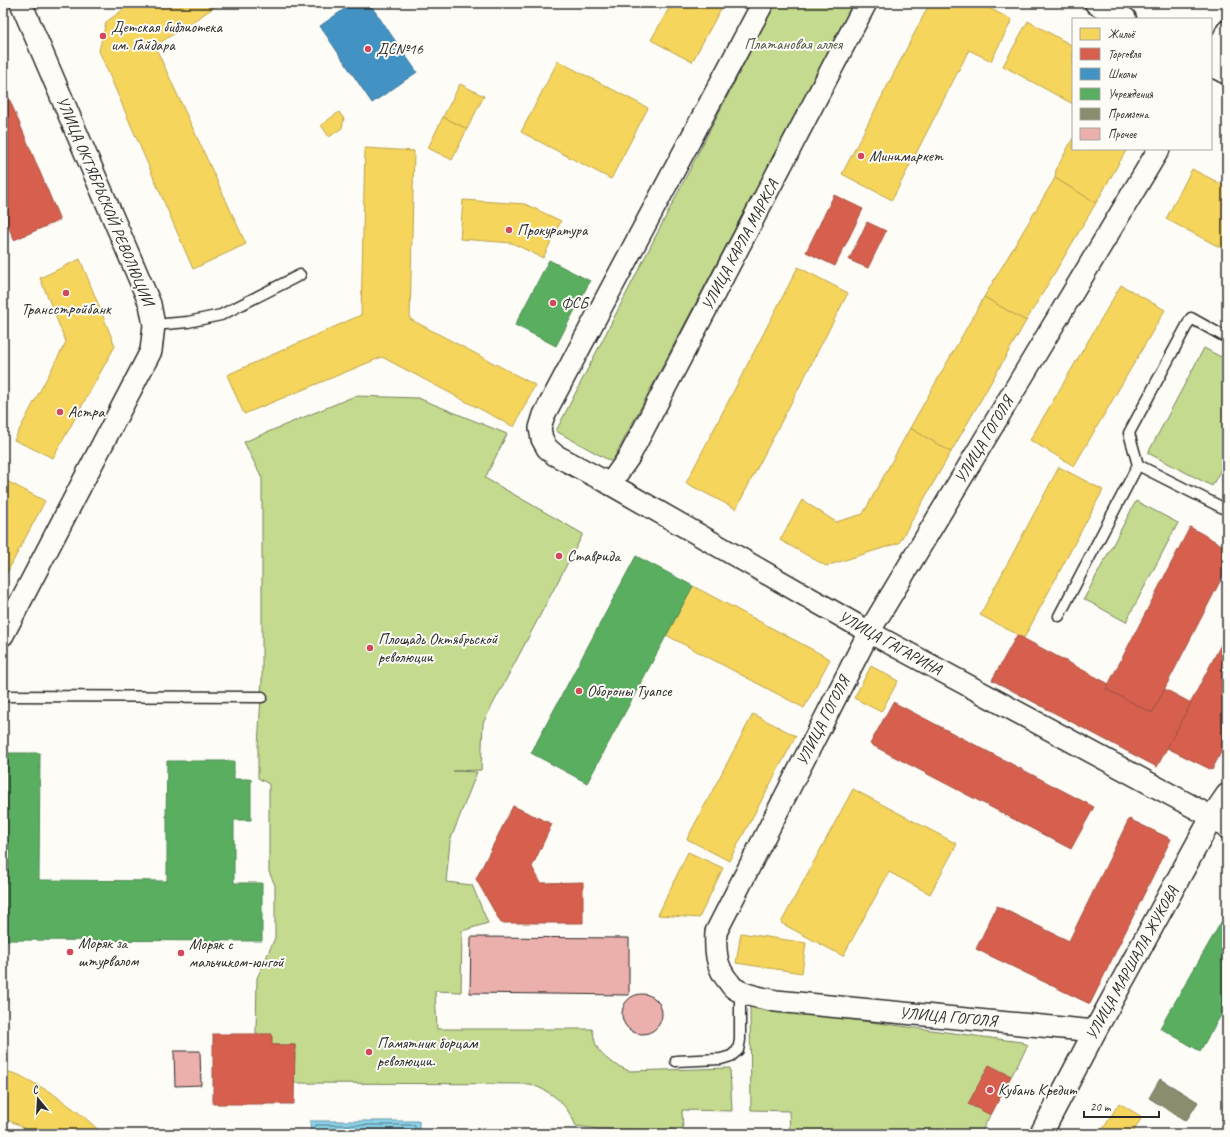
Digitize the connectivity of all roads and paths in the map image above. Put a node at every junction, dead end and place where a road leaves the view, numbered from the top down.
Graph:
1 (21, 3) edge
2 (763, 3) edge
3 (866, 3) edge
4 (1096, 3) edge
5 (1123, 18) edge
6 (1227, 31) edge
7 (1212, 60) edge
8 (1212, 66) edge
9 (1227, 73) edge
10 (1158, 150) edge
11 (300, 275) dead end
12 (154, 325) junction
13 (1227, 338) edge
14 (1138, 465) junction
15 (610, 484) junction
16 (1227, 510) edge
17 (1059, 616) dead end
18 (869, 632) junction
19 (3, 635) edge
20 (3, 696) edge
21 (262, 697) dead end
22 (1227, 795) edge
23 (1219, 822) edge
24 (740, 991) junction
25 (1095, 1031) junction
26 (676, 1061) dead end
27 (1041, 1134) edge

1 - 12 street, УЛИЦА ОКТЯБРЬСКОЙ РЕВОЛЮЦИИ
2 - 15 street, УЛИЦА ГАГАРИНА
3 - 15 street, УЛИЦА КАРЛА МАРКСА
4 - 5 street
6 - 7 street
8 - 9 street
10 - 18 street, УЛИЦА ГОГОЛЯ
11 - 12 lane
12 - 19 street, УЛИЦА ОКТЯБРЬСКОЙ РЕВОЛЮЦИИ
13 - 14 lane
14 - 16 lane
14 - 17 lane
15 - 18 street, УЛИЦА ГАГАРИНА
18 - 23 street, УЛИЦА ГАГАРИНА
18 - 24 street, УЛИЦА ГОГОЛЯ
20 - 21 lane
22 - 23 street, УЛИЦА МАРШАЛА ЖУКОВА
23 - 25 street, УЛИЦА МАРШАЛА ЖУКОВА
24 - 25 street, УЛИЦА ГОГОЛЯ
24 - 26 lane
25 - 27 street, УЛИЦА МАРШАЛА ЖУКОВА

